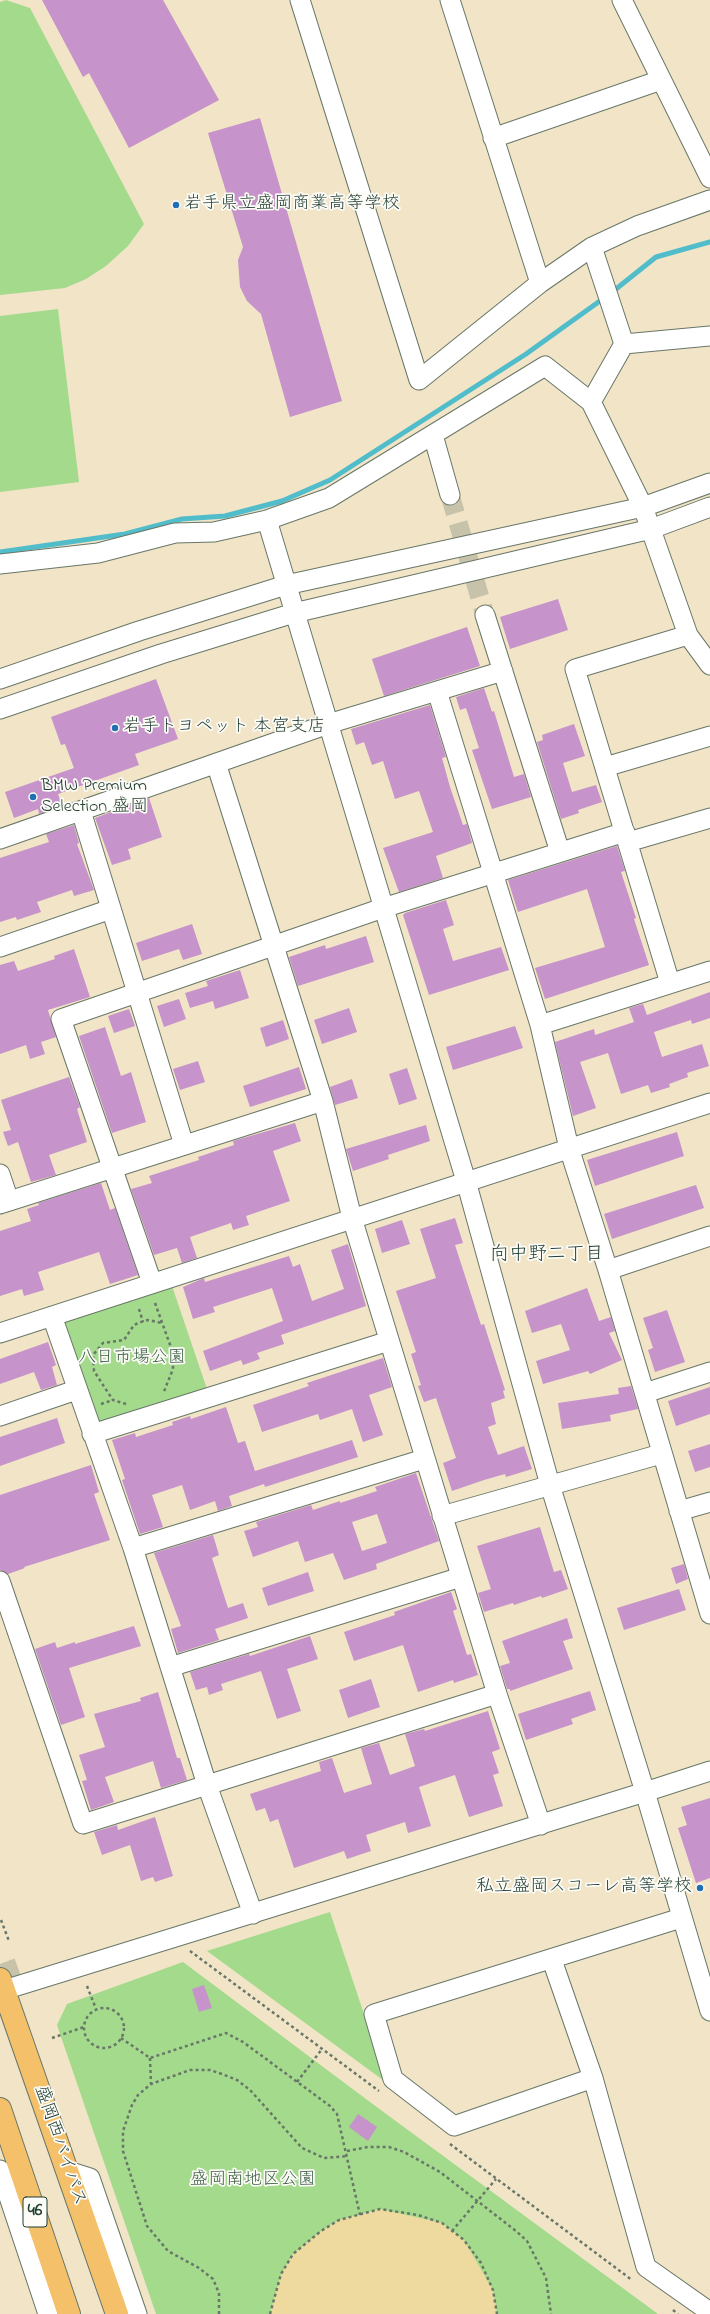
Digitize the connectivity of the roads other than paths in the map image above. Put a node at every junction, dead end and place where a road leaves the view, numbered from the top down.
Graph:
1 (300, 0) edge
2 (450, 0) edge
3 (622, 0) edge
4 (661, 80) junction
5 (493, 138) junction
6 (710, 178) edge
7 (710, 200) edge
8 (592, 247) junction
9 (540, 283) junction
10 (710, 336) edge
11 (624, 344) junction
12 (591, 402) junction
13 (433, 435) junction
14 (710, 483) edge
15 (450, 495) tunnel mouth
16 (643, 507) junction
17 (710, 507) edge
18 (267, 520) junction
19 (650, 529) junction
20 (0, 564) edge
21 (286, 585) junction
22 (294, 614) junction
23 (485, 615) tunnel mouth
24 (688, 635) junction
25 (710, 665) edge
26 (503, 671) junction
27 (0, 678) edge
28 (438, 691) junction
29 (0, 709) edge
30 (328, 724) junction
31 (710, 736) edge
32 (216, 763) junction
33 (605, 767) junction
34 (81, 811) junction
35 (710, 818) edge
36 (626, 837) junction
37 (0, 838) edge
38 (560, 852) junction
39 (494, 872) junction
40 (383, 908) junction
41 (111, 909) junction
42 (274, 946) junction
43 (0, 948) edge
44 (710, 970) edge
45 (670, 983) junction
46 (138, 993) junction
47 (540, 1025) junction
48 (323, 1101) junction
49 (710, 1103) edge
50 (184, 1145) junction
51 (569, 1148) junction
52 (112, 1168) junction
53 (0, 1174) edge
54 (466, 1182) junction
55 (4, 1202) edge
56 (352, 1218) junction
57 (710, 1236) edge
58 (608, 1270) junction
59 (152, 1283) junction
60 (52, 1316) junction
61 (0, 1333) edge
62 (389, 1341) junction
63 (710, 1372) edge
64 (76, 1390) junction
65 (645, 1393) junction
66 (0, 1416) edge
67 (92, 1434) junction
68 (661, 1454) junction
69 (424, 1459) junction
70 (550, 1485) junction
71 (710, 1502) edge
72 (679, 1511) junction
73 (442, 1516) junction
74 (133, 1548) junction
75 (461, 1578) junction
76 (0, 1580) edge
77 (4, 1607) edge
78 (710, 1614) edge
79 (170, 1667) junction
80 (497, 1694) junction
81 (710, 1771) edge
82 (207, 1785) junction
83 (645, 1792) junction
84 (541, 1825) junction
85 (253, 1914) junction
86 (682, 1918) junction
87 (552, 1960) junction
88 (2, 1984) edge
89 (710, 2011) edge
90 (592, 2078) junction
91 (0, 2109) edge
92 (4, 2140) edge
93 (0, 2170) edge
94 (68, 2171) junction
95 (710, 2312) edge
96 (48, 2314) edge
97 (69, 2314) edge
98 (117, 2314) edge
99 (137, 2314) edge

1 - 9 street
2 - 5 street
3 - 4 street
4 - 5 street
4 - 6 street
5 - 9 street
7 - 8 street
8 - 9 street
8 - 11 street
10 - 11 street
11 - 12 street
12 - 13 street
12 - 16 street
13 - 15 street
13 - 18 street
14 - 16 street
16 - 19 street
16 - 21 street
17 - 19 street
18 - 20 street
18 - 21 street
19 - 22 street
19 - 24 street
21 - 22 street
21 - 27 street
22 - 29 street
22 - 30 street
23 - 26 street
24 - 25 street
24 - 33 street
26 - 28 street
26 - 38 street
28 - 30 street
28 - 39 street
30 - 32 street
30 - 40 street
31 - 33 street
32 - 34 street
32 - 42 street
33 - 36 street
34 - 37 street
34 - 41 street
35 - 36 street
36 - 38 street
36 - 45 street
38 - 39 street
39 - 40 street
39 - 47 street
40 - 42 street
40 - 54 street
41 - 43 street
41 - 46 street
42 - 46 street
42 - 48 street
44 - 45 street
45 - 47 street
46 - 50 street
46 - 52 street
47 - 51 street
48 - 50 street
48 - 56 street
49 - 51 street
50 - 52 street
51 - 54 street
51 - 58 street
52 - 55 street
52 - 59 street
53 - 55 street
54 - 56 street
54 - 70 street
56 - 59 street
56 - 62 street
57 - 58 street
58 - 65 street
59 - 60 street
60 - 61 street
60 - 64 street
62 - 67 street
62 - 69 street
63 - 65 street
64 - 66 street
64 - 67 street
65 - 68 street
67 - 74 street
68 - 70 street
68 - 72 street
69 - 73 street
69 - 74 street
70 - 73 street
70 - 83 street
71 - 72 street
72 - 78 street
73 - 75 street
74 - 79 street
75 - 79 street
75 - 80 street
76 - 77 street
77 - 82 street
79 - 82 street
80 - 82 street
80 - 84 street
81 - 83 street
82 - 85 street
83 - 84 street
83 - 86 street
84 - 85 street
85 - 88 street
86 - 87 street
86 - 89 street
87 - 90 street
87 - 90 street
88 - 94 highway, 盛岡西バイパス
90 - 95 street
91 - 92 highway, 46
92 - 97 highway, 46
93 - 96 street
94 - 98 highway, 盛岡西バイパス
94 - 99 street

